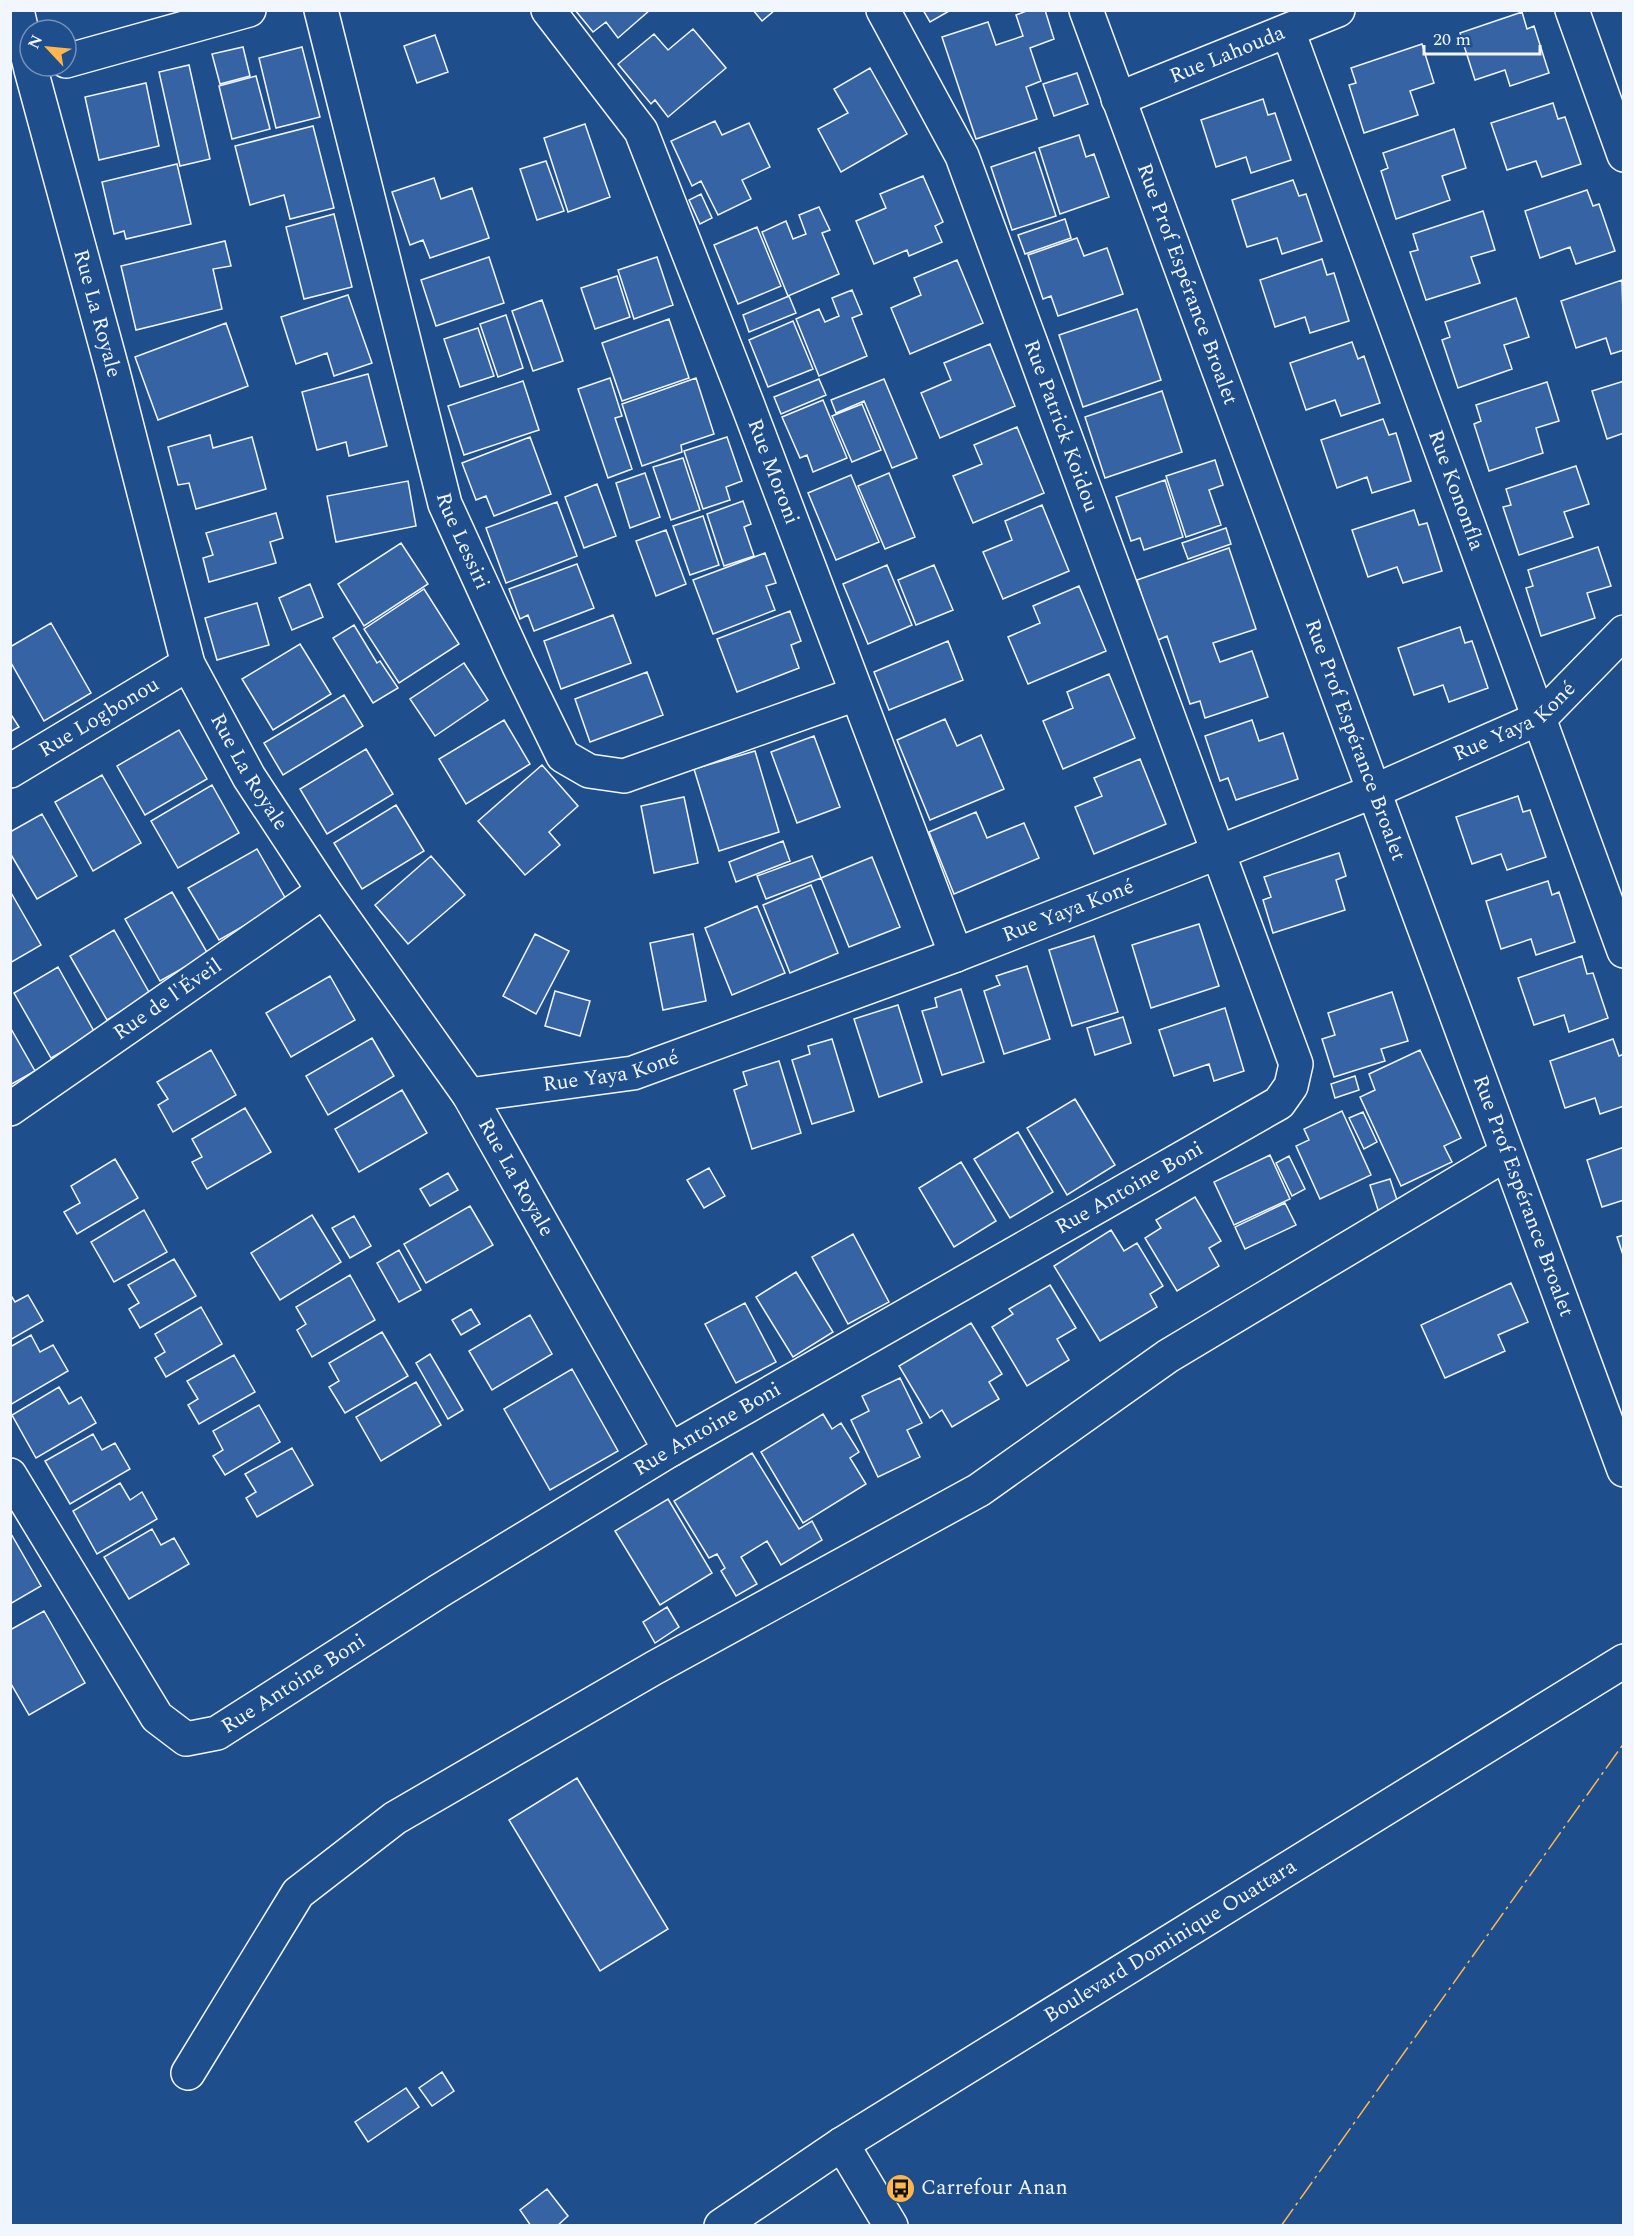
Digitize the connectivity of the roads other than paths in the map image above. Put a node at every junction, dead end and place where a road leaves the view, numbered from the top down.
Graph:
1 (249, 10) edge
2 (321, 10) edge
3 (548, 10) edge
4 (884, 10) edge
5 (1086, 10) edge
6 (1338, 10) edge
7 (1572, 10) edge
8 (1288, 31) junction
9 (78, 58) edge
10 (41, 78) edge
11 (1118, 99) junction
12 (1623, 155) edge
13 (1623, 632) edge
14 (188, 664) junction
15 (856, 694) junction
16 (1540, 718) junction
17 (10, 771) edge
18 (1372, 792) junction
19 (1217, 851) junction
20 (324, 891) junction
21 (1623, 951) edge
22 (956, 955) junction
23 (469, 1095) junction
24 (10, 1109) edge
25 (1506, 1154) junction
26 (670, 1450) junction
27 (1623, 1470) edge
28 (10, 1475) edge
29 (1623, 1661) edge
30 (188, 2073) dead end
31 (842, 2144) junction
32 (721, 2226) edge
33 (891, 2226) edge

1 - 9 street
2 - 15 street, Rue Lessiri
3 - 15 street, Rue Moroni
4 - 19 street, Rue Patrick Koidou
5 - 11 street, Rue Prof Espérance Broalet
6 - 8 street, Rue Lahouda
7 - 12 street
8 - 11 street, Rue Lahouda
8 - 16 street, Rue Kononfla
10 - 14 street, Rue La Royale
11 - 18 street, Rue Prof Espérance Broalet
13 - 16 street, Rue Yaya Koné
14 - 17 street, Rue Logbonou
14 - 20 street, Rue La Royale
15 - 22 street, Rue Moroni
16 - 18 street, Rue Yaya Koné
16 - 21 street, Rue Kononfla
18 - 19 street, Rue Yaya Koné
18 - 25 street, Rue Prof Espérance Broalet
19 - 22 street, Rue Yaya Koné
19 - 26 street, Rue Antoine Boni
20 - 23 street, Rue La Royale
20 - 24 street, Rue de l'Éveil
22 - 23 street, Rue Yaya Koné
23 - 26 street, Rue La Royale
25 - 27 street, Rue Prof Espérance Broalet
25 - 30 street
26 - 28 street, Rue Antoine Boni
29 - 31 street, Boulevard Dominique Ouattara
31 - 32 street, Boulevard Dominique Ouattara
31 - 33 street

